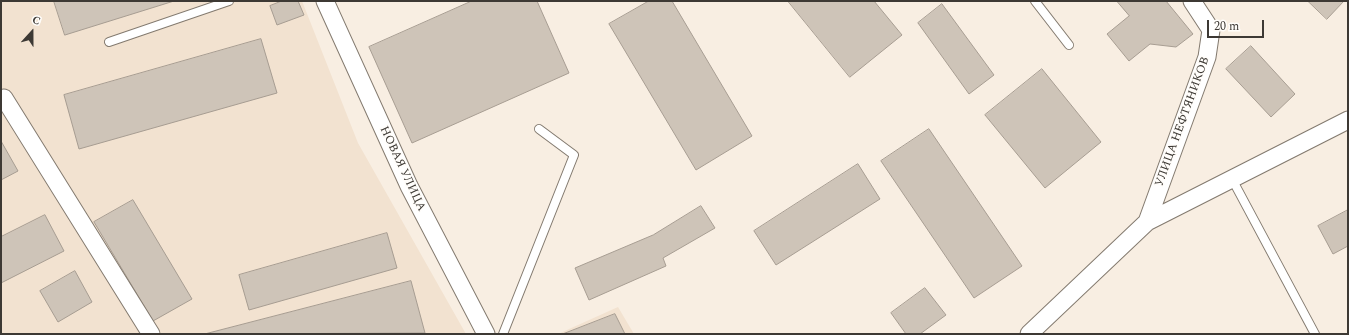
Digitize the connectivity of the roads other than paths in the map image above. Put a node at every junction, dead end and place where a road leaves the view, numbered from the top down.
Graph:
1 (229, 1) edge
2 (325, 1) edge
3 (1035, 1) edge
4 (1192, 1) edge
5 (109, 42) dead end
6 (1069, 45) dead end
7 (4, 98) dead end
8 (1348, 120) edge
9 (539, 129) dead end
10 (1232, 179) junction
11 (1147, 222) junction
12 (1035, 332) edge
13 (151, 334) edge
14 (486, 334) edge
15 (503, 334) edge
16 (1315, 334) edge

1 - 5 lane
2 - 14 street, НОВАЯ УЛИЦА
3 - 6 lane
4 - 11 street, УЛИЦА НЕФТЯНИКОВ
7 - 13 street
8 - 10 street
9 - 15 lane
10 - 11 street
10 - 16 lane
11 - 12 street

